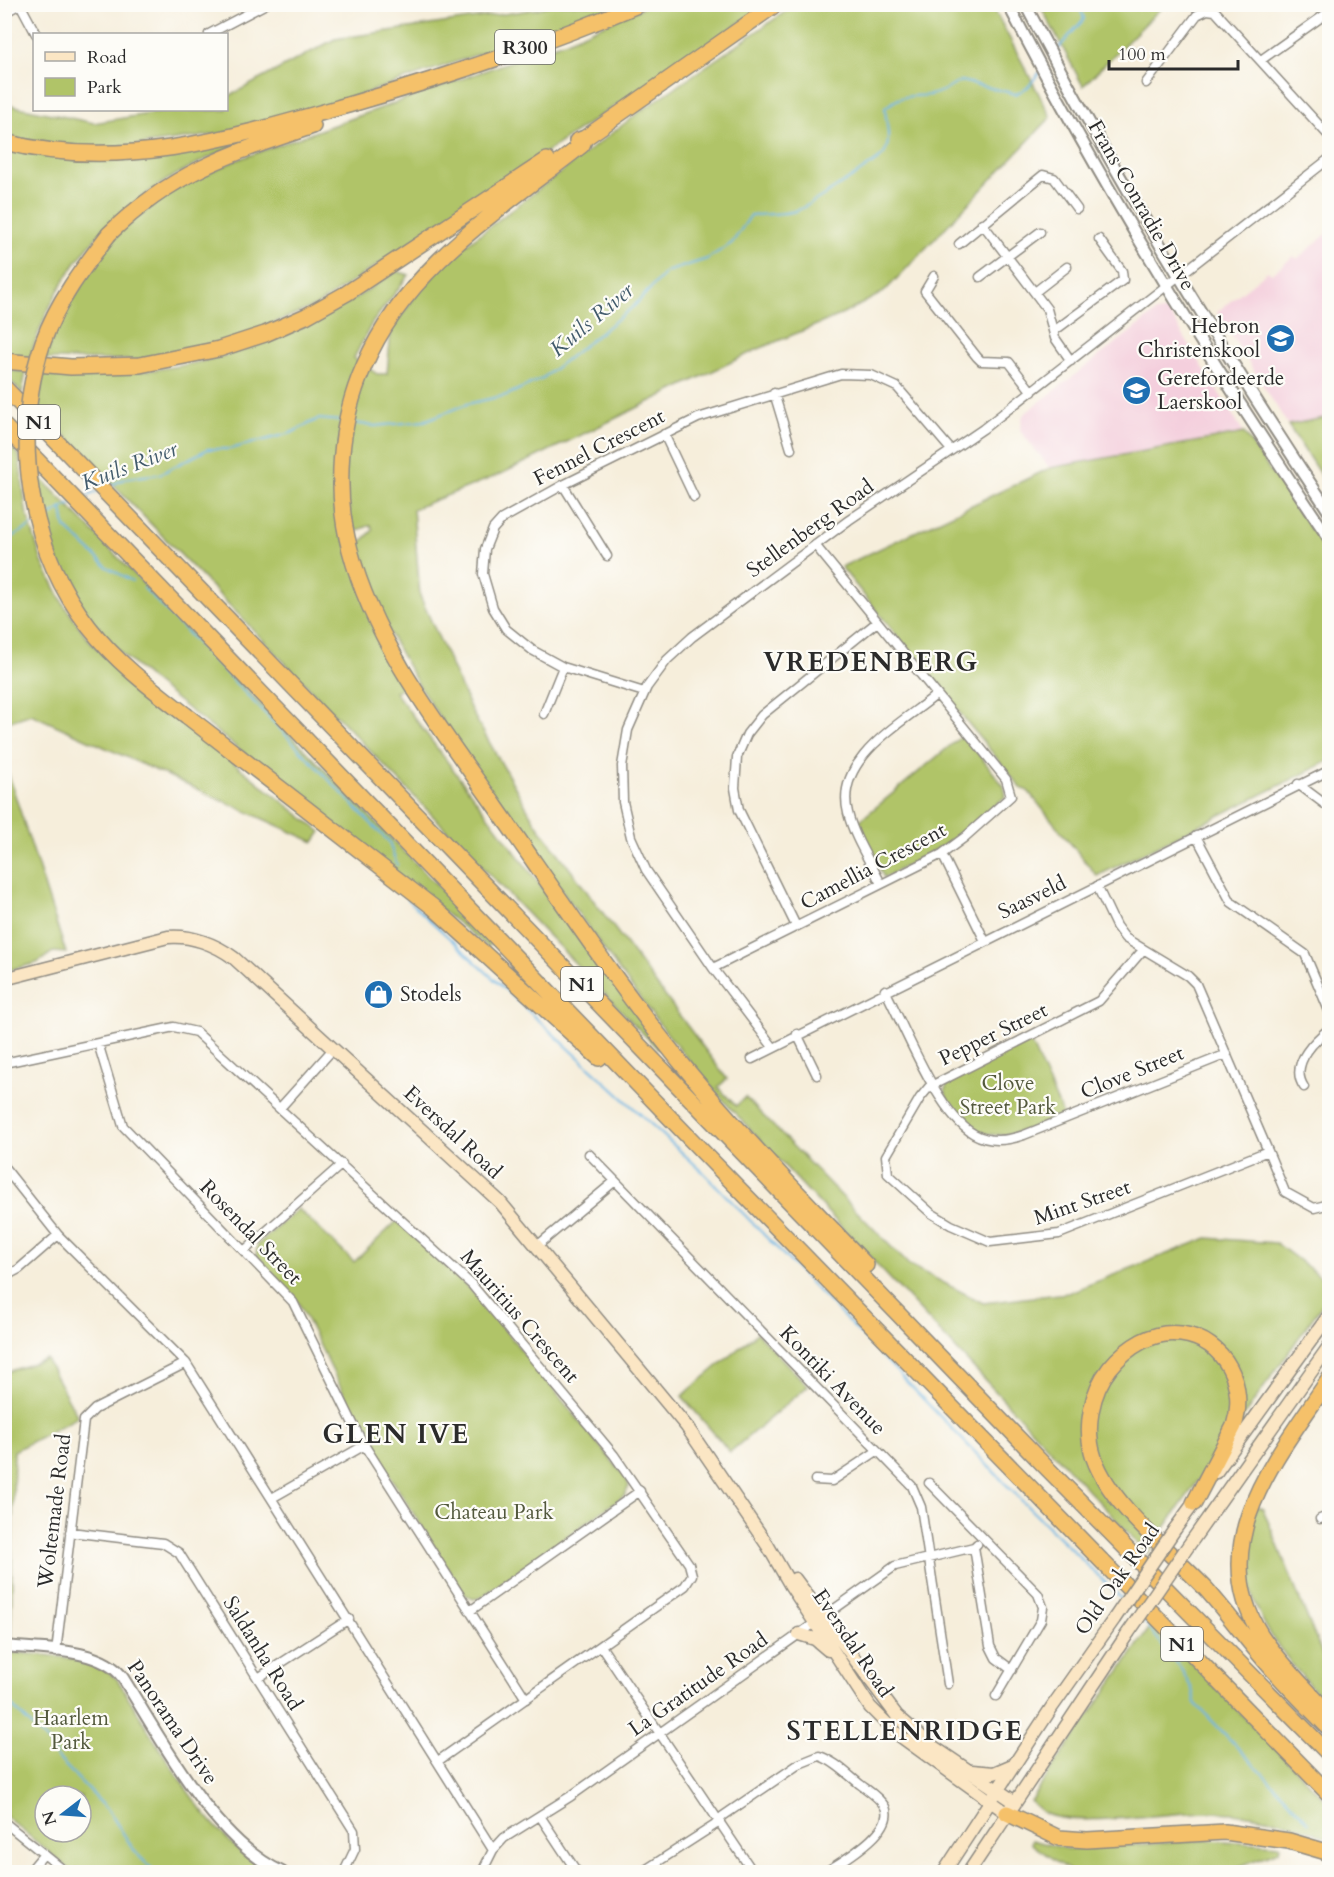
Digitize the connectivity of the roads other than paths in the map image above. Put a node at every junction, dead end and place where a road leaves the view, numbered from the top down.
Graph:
1 (20, 4) edge
2 (266, 4) edge
3 (640, 4) edge
4 (776, 4) edge
5 (1008, 4) edge
6 (1025, 4) edge
7 (1329, 11) edge
8 (4, 13) edge
9 (35, 33) edge
10 (211, 33) edge
11 (1261, 60) junction
12 (1146, 83) dead end
13 (409, 87) junction
14 (1329, 137) edge
15 (585, 138) junction
16 (4, 142) edge
17 (1329, 158) edge
18 (1077, 209) dead end
19 (982, 223) junction
20 (1040, 232) dead end
21 (1099, 239) dead end
22 (959, 244) dead end
23 (1008, 257) junction
24 (1067, 267) dead end
25 (934, 276) dead end
26 (1179, 276) junction
27 (980, 277) dead end
28 (1166, 286) junction
29 (1035, 292) junction
30 (1053, 331) junction
31 (4, 361) edge
32 (1071, 361) junction
33 (4, 387) edge
34 (1032, 392) junction
35 (774, 393) junction
36 (4, 426) edge
37 (664, 434) junction
38 (791, 449) dead end
39 (951, 450) junction
40 (563, 485) junction
41 (694, 497) dead end
42 (1329, 513) edge
43 (1329, 540) edge
44 (815, 544) junction
45 (607, 556) dead end
46 (877, 622) junction
47 (563, 667) junction
48 (644, 692) junction
49 (936, 695) junction
50 (544, 714) dead end
51 (1329, 770) edge
52 (1298, 784) junction
53 (1329, 808) edge
54 (1196, 836) junction
55 (942, 854) junction
56 (881, 884) junction
57 (1096, 886) junction
58 (796, 926) junction
59 (985, 941) junction
60 (1143, 950) junction
61 (712, 968) junction
62 (4, 979) edge
63 (885, 990) junction
64 (1329, 1013) edge
65 (1329, 1028) edge
66 (797, 1034) junction
67 (98, 1043) junction
68 (773, 1047) junction
69 (334, 1048) junction
70 (1227, 1054) junction
71 (752, 1059) dead end
72 (4, 1063) edge
73 (817, 1075) dead end
74 (933, 1084) junction
75 (1304, 1086) dead end
76 (280, 1108) junction
77 (1268, 1151) junction
78 (703, 1152) junction
79 (589, 1154) dead end
80 (342, 1164) junction
81 (4, 1167) edge
82 (887, 1171) joint
83 (615, 1181) junction
84 (1329, 1204) edge
85 (58, 1235) junction
86 (537, 1246) junction
87 (244, 1251) junction
88 (4, 1277) edge
89 (1329, 1314) edge
90 (1329, 1345) edge
91 (186, 1362) junction
92 (1329, 1378) edge
93 (364, 1444) junction
94 (877, 1451) junction
95 (1044, 1465) junction
96 (815, 1480) dead end
97 (929, 1483) dead end
98 (640, 1491) junction
99 (272, 1498) junction
100 (1194, 1503) junction
101 (1329, 1515) edge
102 (1320, 1519) dead end
103 (70, 1532) junction
104 (984, 1539) junction
105 (974, 1547) junction
106 (929, 1556) junction
107 (470, 1611) junction
108 (349, 1619) junction
109 (820, 1619) junction
110 (800, 1634) junction
111 (4, 1646) edge
112 (601, 1646) junction
113 (56, 1652) junction
114 (1012, 1670) junction
115 (258, 1678) junction
116 (948, 1684) dead end
117 (857, 1690) junction
118 (996, 1696) dead end
119 (526, 1699) junction
120 (1329, 1715) edge
121 (1329, 1729) edge
122 (661, 1732) junction
123 (1329, 1755) edge
124 (438, 1761) junction
125 (1016, 1763) junction
126 (968, 1770) junction
127 (1329, 1795) edge
128 (993, 1797) junction
129 (1011, 1807) junction
130 (540, 1816) junction
131 (719, 1820) junction
132 (4, 1822) edge
133 (493, 1850) junction
134 (1329, 1853) edge
135 (44, 1854) junction
136 (29, 1872) edge
137 (66, 1872) edge
138 (282, 1872) edge
139 (344, 1872) edge
140 (482, 1872) edge
141 (577, 1872) edge
142 (642, 1872) edge
143 (753, 1872) edge
144 (826, 1872) edge
145 (944, 1872) edge
146 (969, 1872) edge

1 - 8 street
1 - 9 street
2 - 10 street
3 - 13 highway, R300
4 - 15 highway
5 - 28 street, Frans Conradie Drive
6 - 26 street, Frans Conradie Drive
7 - 11 street
11 - 12 street
11 - 14 street
13 - 16 highway
13 - 78 highway, bridge
15 - 31 highway
15 - 95 highway
17 - 26 street, Stellenberg Road
18 - 19 street
19 - 22 street
19 - 23 street
20 - 23 street
21 - 30 street
23 - 27 street
23 - 29 street
24 - 29 street
25 - 34 street
26 - 28 street, Stellenberg Road
26 - 42 street, Frans Conradie Drive
28 - 32 street, Stellenberg Road
28 - 43 street, Frans Conradie Drive
29 - 30 street
30 - 32 street
32 - 34 street, Stellenberg Road
33 - 95 highway, N1
34 - 39 street, Stellenberg Road
35 - 37 street, Fennel Crescent
35 - 38 street
35 - 39 street, Fennel Crescent
36 - 78 highway, N1
37 - 40 street, Fennel Crescent
37 - 41 street
39 - 44 street, Stellenberg Road
40 - 45 street
40 - 47 street, Fennel Crescent
44 - 46 street, Camellia Crescent
44 - 48 street, Stellenberg Road
46 - 49 street, Camellia Crescent
46 - 58 street
47 - 48 street, Fennel Crescent
47 - 50 street
48 - 61 street, Stellenberg Road
49 - 55 street, Camellia Crescent
49 - 56 street
51 - 52 street, Saasveld
52 - 53 street
52 - 54 street, Saasveld
54 - 57 street, Saasveld
54 - 64 street
55 - 56 street, Camellia Crescent
55 - 59 street
56 - 58 street, Camellia Crescent
57 - 59 street, Saasveld
57 - 60 street
58 - 61 street, Camellia Crescent
59 - 63 street, Saasveld
60 - 70 street
60 - 74 street, Pepper Street
61 - 68 street, Stellenberg Road
62 - 69 main road, Eversdal Road
63 - 66 street, Saasveld
63 - 74 street, Clove Street
65 - 75 street
66 - 68 street, Saasveld
66 - 73 street
67 - 72 street, Mauritius Crescent
67 - 76 street, Mauritius Crescent
67 - 87 street, Rosendal Street
68 - 71 street, Saasveld
69 - 76 street
69 - 86 main road, Eversdal Road
70 - 74 street, Clove Street
70 - 77 street
74 - 82 street, Pepper Street
76 - 80 street, Mauritius Crescent
77 - 82 street, Mint Street
77 - 84 street
78 - 127 highway, N1
79 - 83 street, Kontiki Avenue
80 - 87 street
80 - 98 street, Mauritius Crescent
81 - 85 street
83 - 86 street
83 - 94 street, Kontiki Avenue
85 - 88 street
85 - 91 street
86 - 109 main road, Eversdal Road
87 - 93 street, Rosendal Street
89 - 100 main road, Old Oak Road
90 - 129 main road, Old Oak Road, bridge
91 - 99 street
91 - 103 street, Woltemade Road
92 - 120 highway
93 - 99 street
93 - 107 street, Rosendal Street
94 - 96 street
94 - 106 street, Kontiki Avenue
95 - 123 highway, N1
97 - 104 street
98 - 107 street
98 - 112 street, Mauritius Crescent
99 - 108 street
100 - 121 highway
100 - 125 main road, Old Oak Road, bridge
101 - 102 street
103 - 113 street, Woltemade Road
103 - 115 street, Saldanha Road
104 - 105 street
104 - 114 street
105 - 106 street, La Gratitude Road
105 - 114 street
106 - 109 street, La Gratitude Road
106 - 116 street, Kontiki Avenue
107 - 119 street, Rosendal Street
108 - 115 street
108 - 124 street
109 - 110 street, La Gratitude Road
109 - 117 main road, Eversdal Road
109 - 126 main road, Eversdal Road
110 - 117 main road
110 - 122 street, La Gratitude Road
111 - 113 street, Panorama Drive
112 - 119 street, Mauritius Crescent
112 - 122 street
113 - 138 street, Panorama Drive
114 - 118 street
115 - 139 street, Saldanha Road
117 - 128 main road, Eversdal Road
119 - 124 street, Mauritius Crescent
122 - 130 street, La Gratitude Road
122 - 131 street
124 - 133 street
125 - 126 main road
125 - 128 main road, Old Oak Road
126 - 128 main road, Eversdal Road
128 - 129 main road, Eversdal Road
128 - 145 main road, Old Oak Road
129 - 134 highway
129 - 146 main road, Old Oak Road
130 - 133 street, La Gratitude Road
130 - 141 street
131 - 142 street
131 - 143 street
131 - 144 street
132 - 135 street
133 - 140 street
135 - 136 street
135 - 137 street

